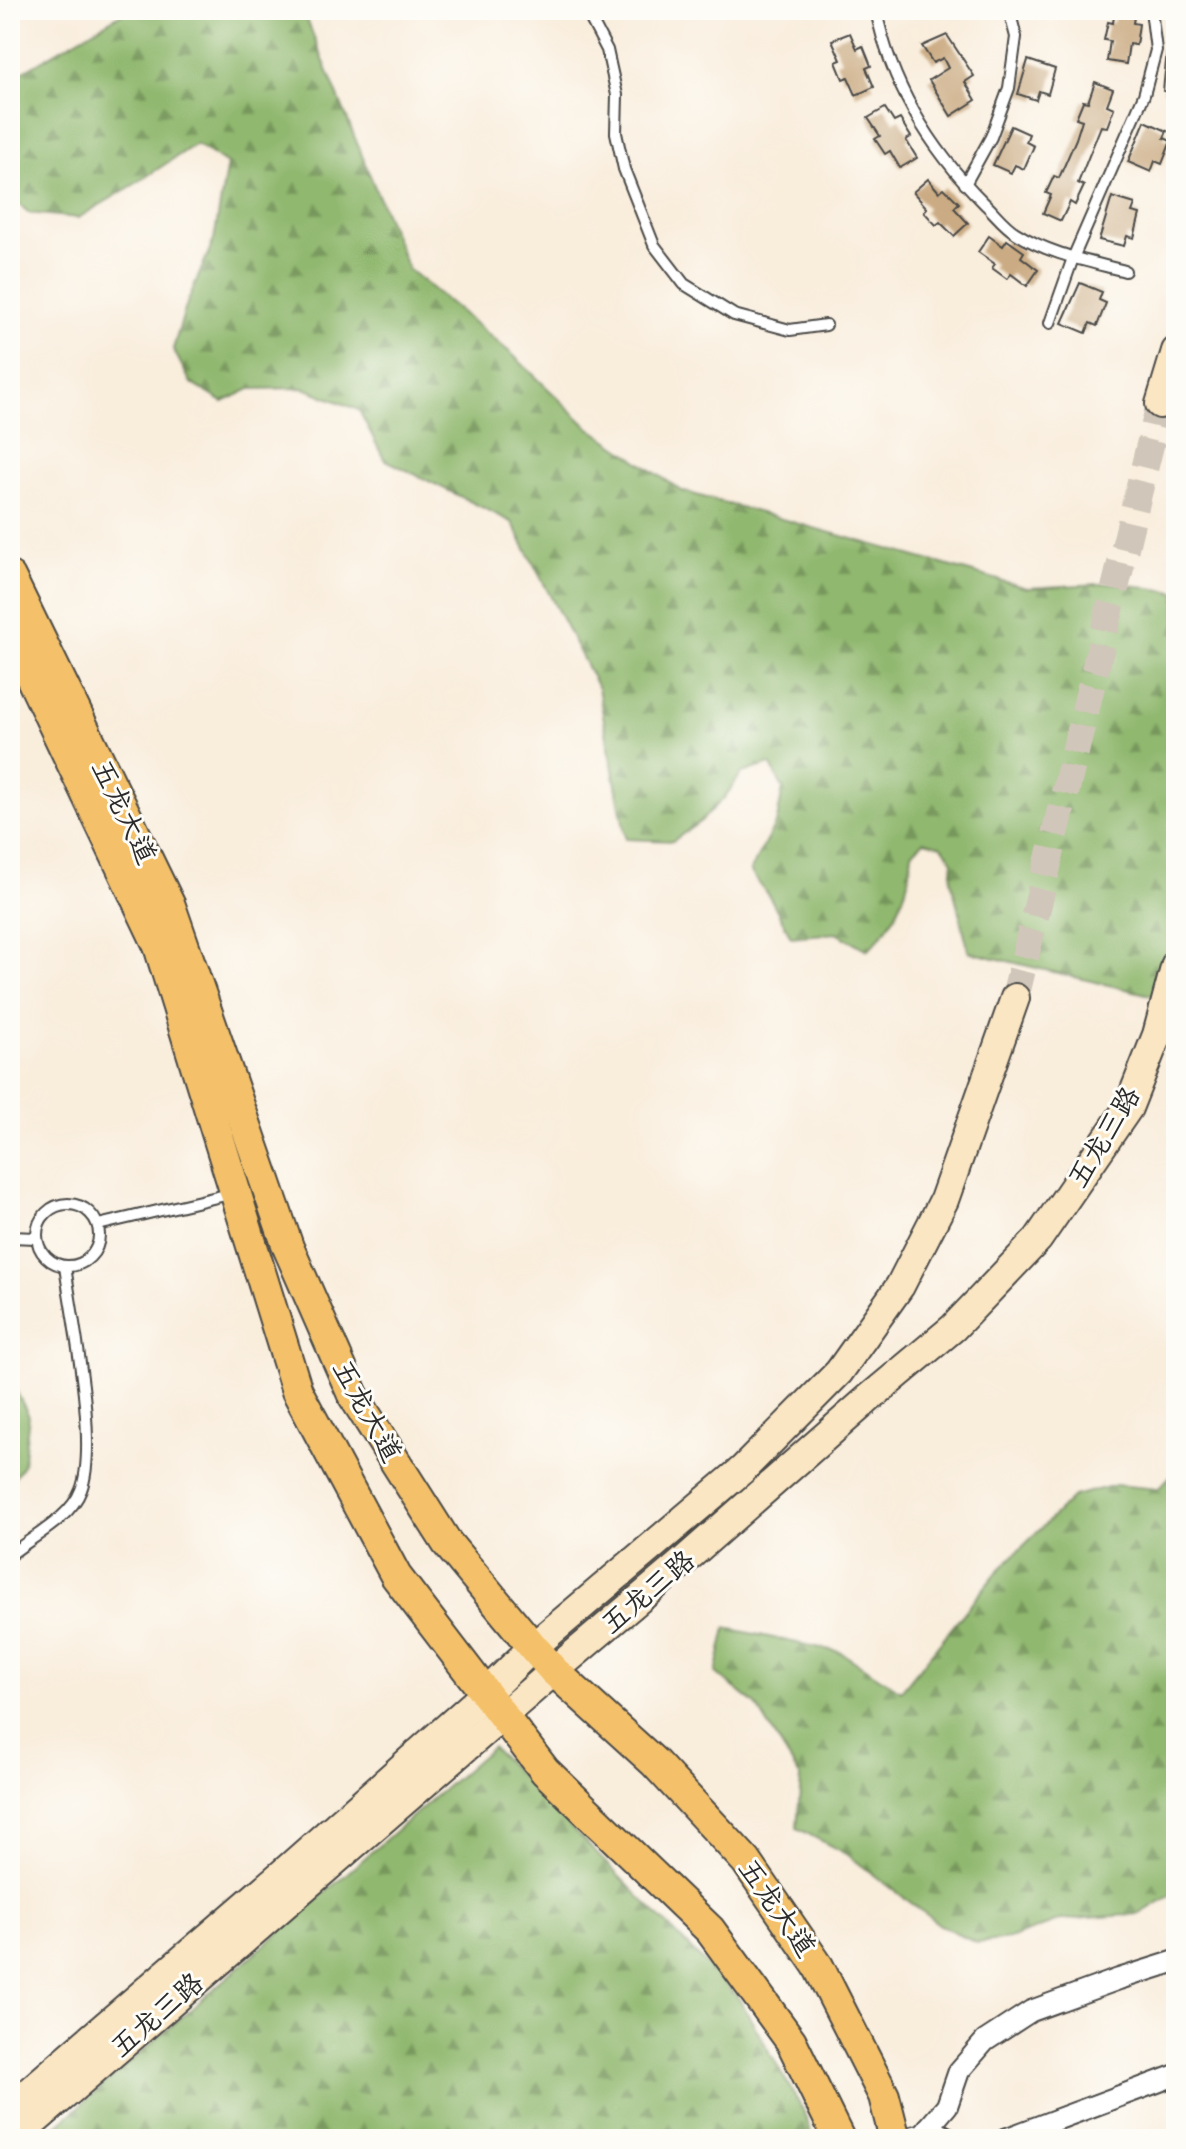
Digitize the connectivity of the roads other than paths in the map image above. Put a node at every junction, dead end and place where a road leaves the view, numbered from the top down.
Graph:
1 (586, 10) edge
2 (876, 10) edge
3 (1009, 10) edge
4 (1151, 10) edge
5 (965, 184) junction
6 (1073, 258) junction
7 (1125, 271) dead end
8 (1050, 323) dead end
9 (826, 325) dead end
10 (1176, 351) edge
11 (1160, 404) tunnel mouth
12 (10, 577) edge
13 (10, 633) edge
14 (1176, 964) edge
15 (1015, 998) tunnel mouth
16 (236, 1192) junction
17 (98, 1225) junction
18 (10, 1237) edge
19 (37, 1238) junction
20 (65, 1266) junction
21 (10, 1555) edge
22 (533, 1647) junction
23 (554, 1671) junction
24 (493, 1705) junction
25 (1176, 1961) edge
26 (1176, 2075) edge
27 (10, 2108) edge
28 (928, 2128) junction
29 (14, 2139) edge
30 (839, 2139) edge
31 (895, 2139) edge
32 (904, 2139) edge
33 (951, 2139) edge
34 (1005, 2139) edge

1 - 9 lane
2 - 5 lane
3 - 5 lane
4 - 6 lane
5 - 6 lane
6 - 7 lane
6 - 8 lane
10 - 11 main road
12 - 22 main road, 五龙大道
13 - 16 main road, 五龙大道
14 - 23 main road, 五龙三路
15 - 22 main road, 五龙三路
16 - 17 lane
16 - 24 main road, 五龙大道
17 - 19 lane
17 - 20 lane
18 - 19 lane
19 - 20 lane
20 - 21 lane
22 - 23 main road, 五龙大道
22 - 24 main road, 五龙三路
23 - 24 main road, 五龙三路
23 - 31 main road, 五龙大道
24 - 27 main road, 五龙三路
24 - 29 main road, 五龙三路
24 - 30 main road, 五龙大道
25 - 28 street
26 - 34 street
28 - 32 street
28 - 33 street

